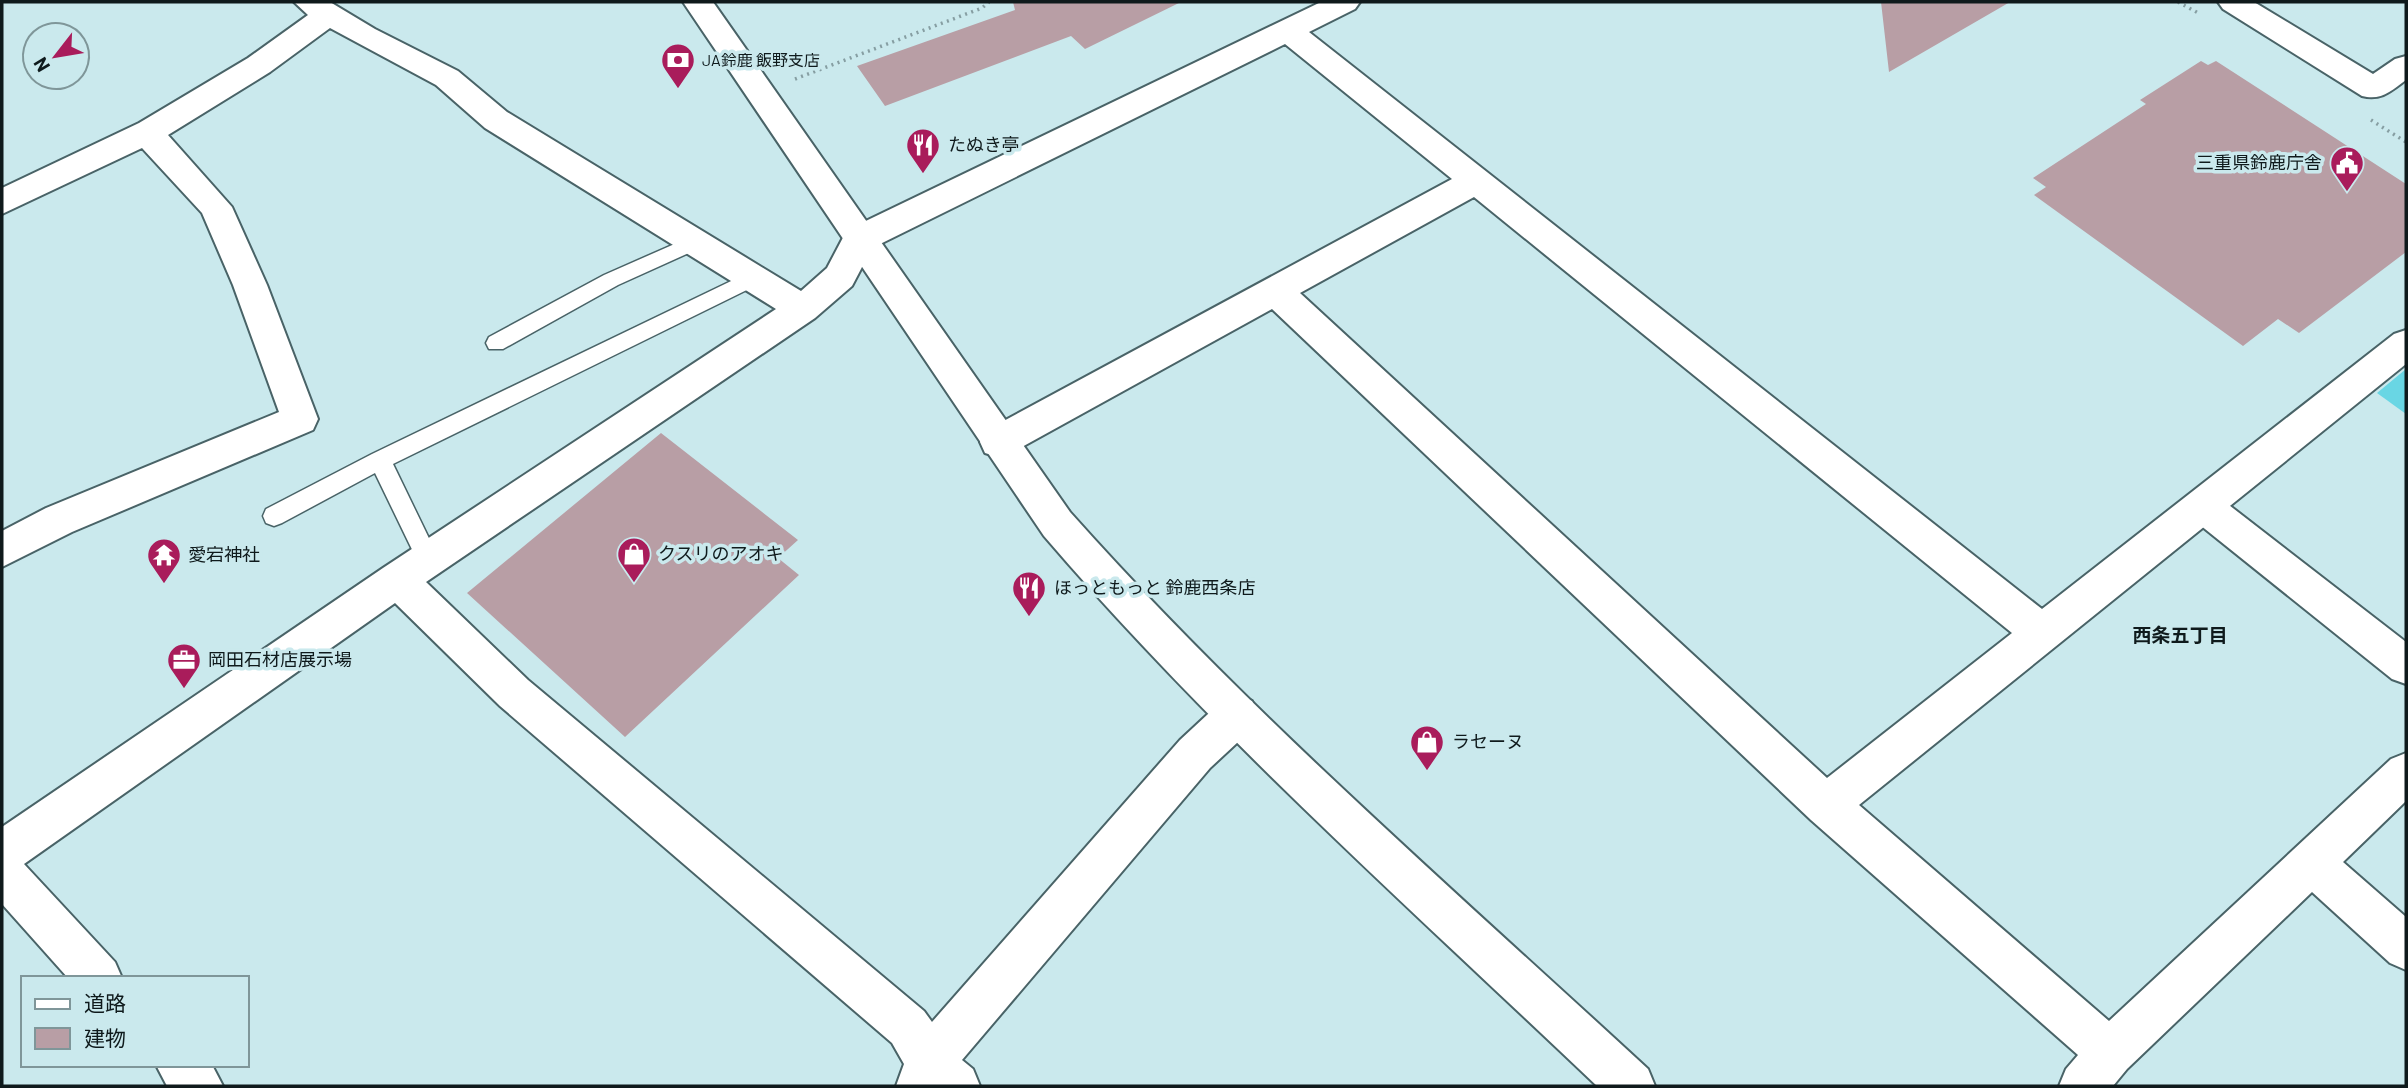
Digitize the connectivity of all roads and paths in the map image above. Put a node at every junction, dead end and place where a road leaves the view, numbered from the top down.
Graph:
1 (698, 2) edge
2 (989, 2) edge
3 (1345, 2) edge
4 (2233, 2) edge
5 (319, 8) edge
6 (1289, 31) junction
7 (2406, 66) edge
8 (785, 83) dead end
9 (147, 133) junction
10 (1476, 181) junction
11 (3, 197) edge
12 (859, 239) junction
13 (695, 242) junction
14 (754, 278) junction
15 (1275, 291) junction
16 (803, 309) junction
17 (496, 343) dead end
18 (2406, 344) edge
19 (998, 442) junction
20 (380, 460) junction
21 (2203, 506) junction
22 (274, 516) dead end
23 (2, 550) edge
24 (413, 570) junction
25 (2042, 633) junction
26 (2406, 666) edge
27 (1237, 715) junction
28 (2406, 773) edge
29 (1826, 804) junction
30 (2, 853) edge
31 (2312, 862) junction
32 (2, 872) edge
33 (2406, 947) edge
34 (97, 976) edge
35 (182, 1067) edge
36 (2097, 1069) edge
37 (935, 1079) edge
38 (199, 1086) edge
39 (1631, 1086) edge

1 - 12 street
2 - 8 path
3 - 6 street
4 - 7 street
5 - 9 street
5 - 13 street
6 - 10 street
6 - 12 street
9 - 11 street
9 - 23 street
10 - 15 street
10 - 25 street
12 - 16 street
12 - 19 street
13 - 14 street
13 - 17 lane
14 - 16 street
14 - 20 lane
15 - 19 street
15 - 29 street
16 - 24 street
18 - 21 street
19 - 27 street
20 - 22 lane
20 - 24 lane
21 - 25 street
21 - 26 street
24 - 30 street
24 - 37 street
25 - 29 street
27 - 37 street
27 - 39 street
28 - 31 street
29 - 36 street
31 - 33 street
31 - 36 street
32 - 34 street
35 - 38 street

